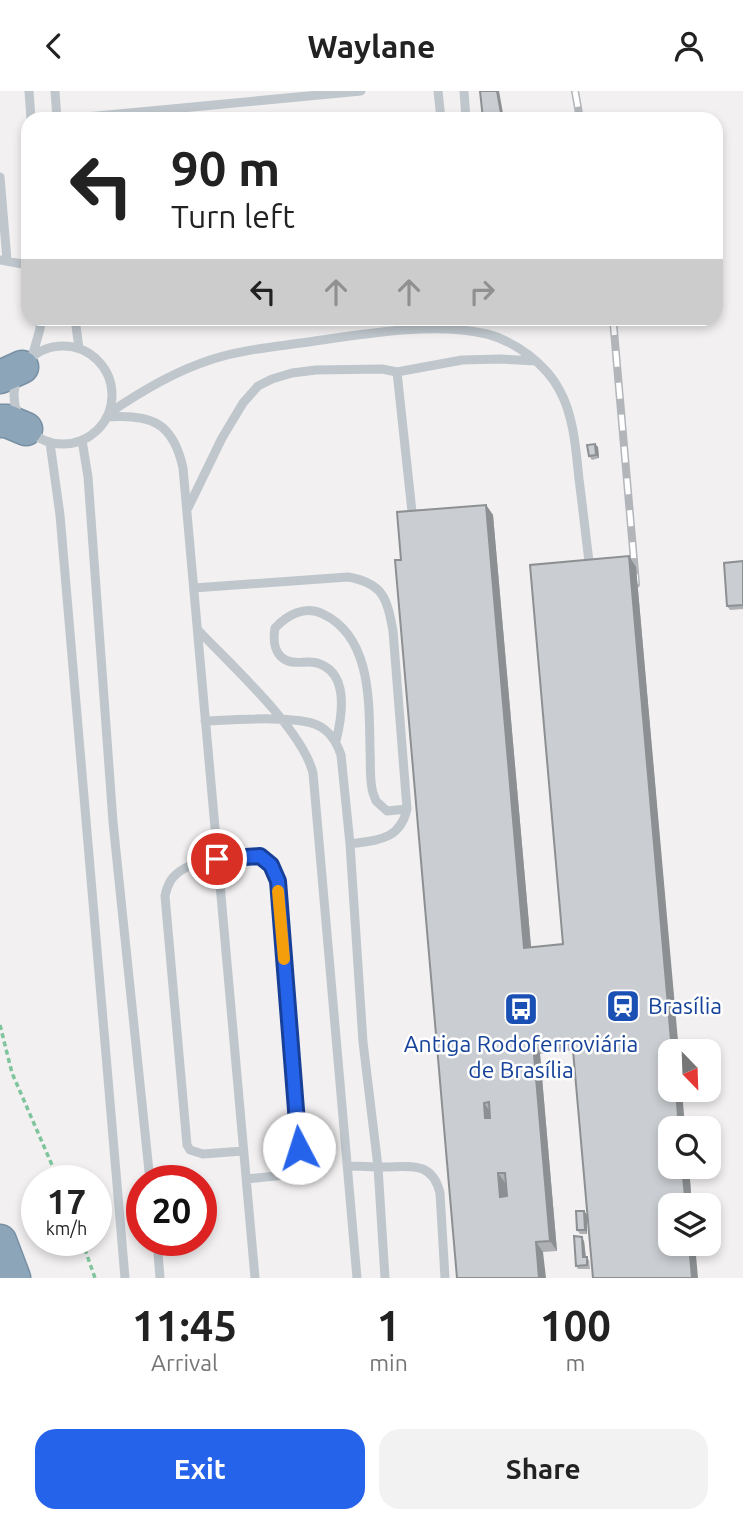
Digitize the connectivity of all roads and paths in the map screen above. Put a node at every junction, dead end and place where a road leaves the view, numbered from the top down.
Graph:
1 (29, 91) edge
2 (55, 91) edge
3 (361, 91) edge
4 (438, 91) edge
5 (464, 91) edge
6 (30, 112) edge
7 (56, 112) edge
8 (139, 112) edge
9 (440, 112) edge
10 (466, 112) edge
11 (0, 177) edge
12 (3, 260) edge
13 (21, 264) edge
14 (40, 326) edge
15 (76, 326) edge
16 (79, 348) junction
17 (536, 361) junction
18 (18, 367) edge
19 (397, 372) junction
20 (108, 415) junction
21 (25, 431) edge
22 (82, 440) junction
23 (188, 510) junction
24 (415, 536) edge
25 (591, 577) edge
26 (194, 588) junction
27 (198, 630) junction
28 (281, 719) junction
29 (205, 721) junction
30 (336, 741) junction
31 (407, 809) junction
32 (350, 844) junction
33 (217, 859) junction
34 (0, 1025) edge
35 (243, 1151) junction
36 (52, 1165) edge
37 (148, 1165) edge
38 (349, 1166) junction
39 (378, 1167) junction
40 (246, 1179) junction
41 (0, 1241) edge
42 (87, 1256) edge
43 (158, 1256) edge
44 (14, 1278) edge
45 (95, 1278) edge
46 (125, 1278) edge
47 (160, 1278) edge
48 (255, 1278) edge
49 (357, 1278) edge
50 (385, 1278) edge
51 (445, 1278) edge

1 - 6 lane
2 - 7 lane
3 - 8 lane
4 - 9 lane
5 - 10 lane
11 - 12 lane
12 - 13 lane
14 - 18 lane
15 - 16 lane
16 - 18 lane
16 - 20 lane
17 - 19 lane
17 - 20 lane
17 - 25 lane
18 - 21 lane
19 - 23 lane
19 - 24 lane
20 - 22 lane
20 - 23 lane
21 - 22 lane
21 - 46 lane
22 - 37 lane
23 - 26 lane
26 - 27 lane
26 - 31 lane
27 - 28 lane
27 - 29 lane
28 - 29 lane
28 - 30 lane
28 - 38 lane
29 - 33 lane
30 - 31 lane
30 - 32 lane
31 - 32 lane
32 - 39 lane
33 - 35 lane
33 - 35 lane
33 - 40 lane
34 - 36 path
35 - 40 lane
38 - 39 lane
38 - 49 lane
39 - 50 lane
39 - 51 lane
40 - 48 lane
41 - 44 highway
42 - 45 path
43 - 47 lane

